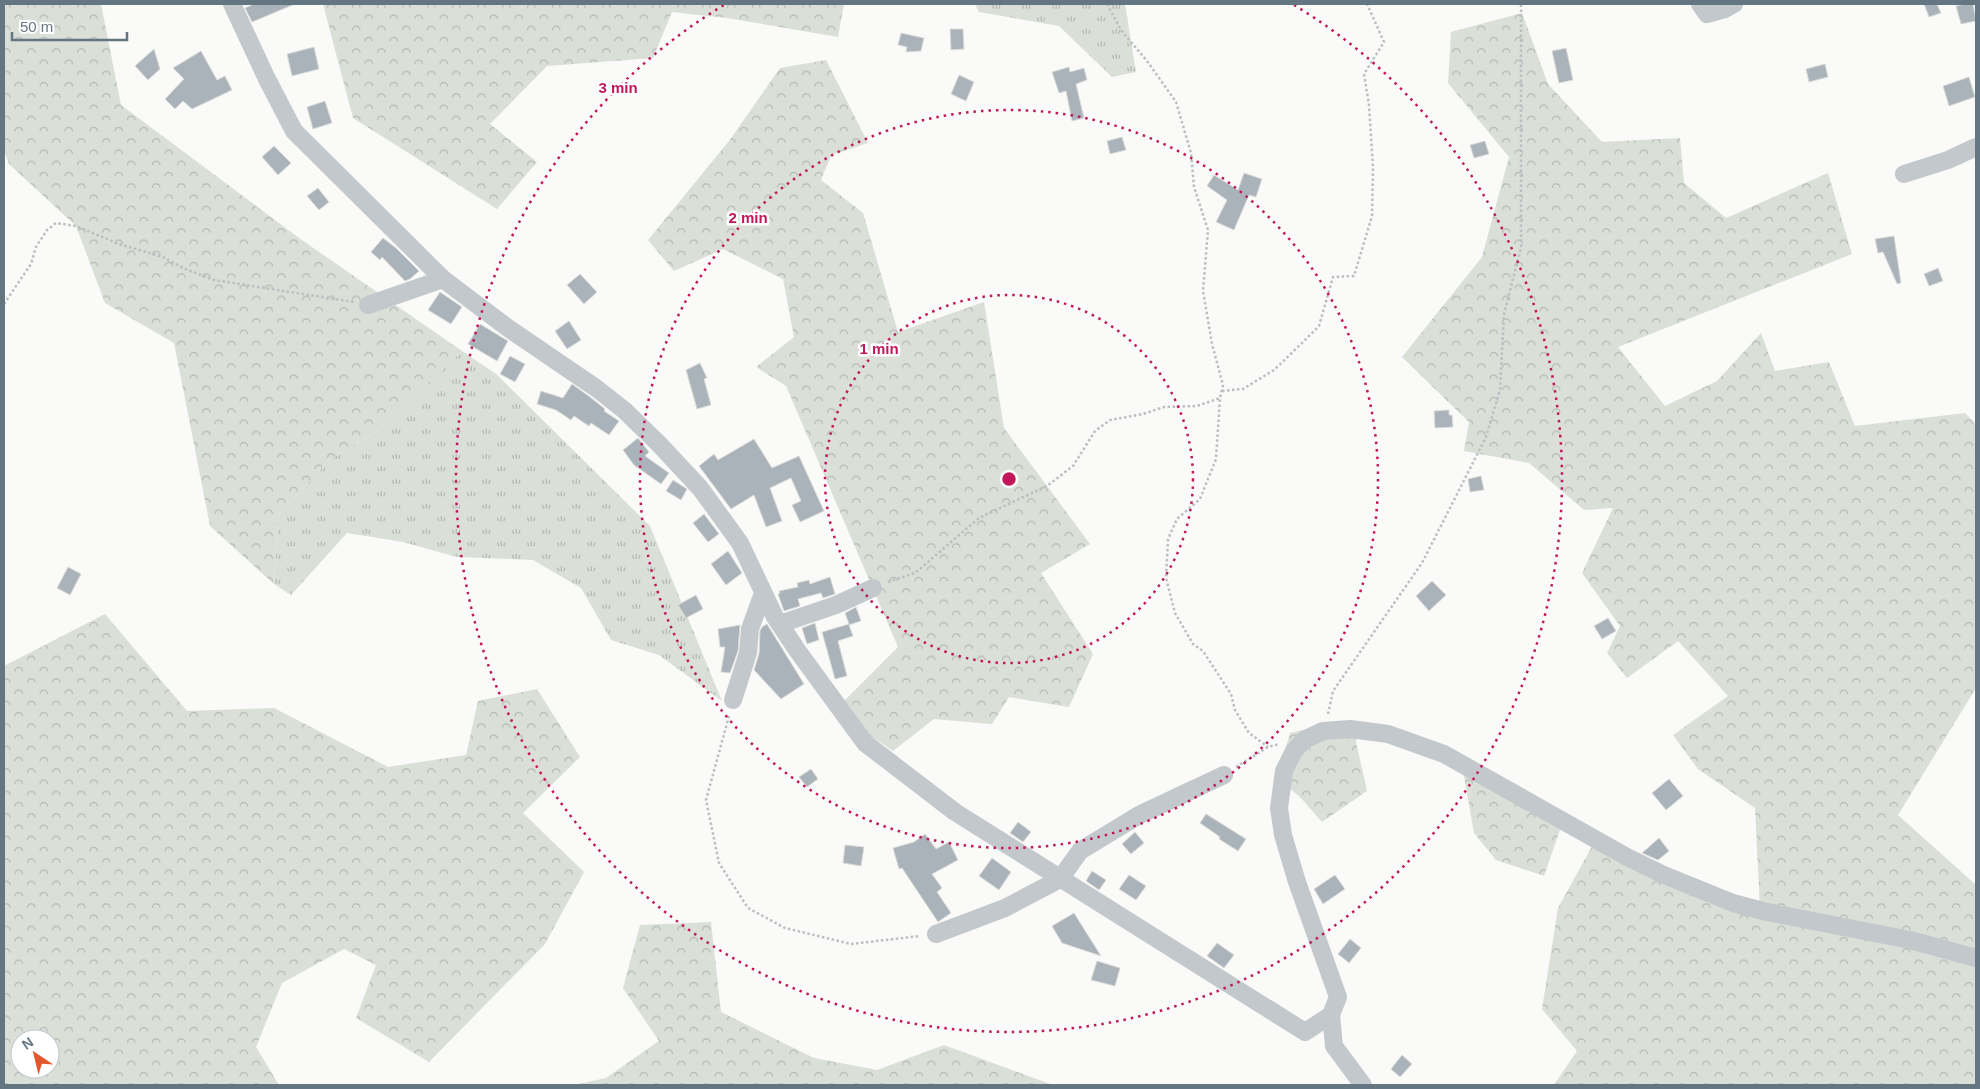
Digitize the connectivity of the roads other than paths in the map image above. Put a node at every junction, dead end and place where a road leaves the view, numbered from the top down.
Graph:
1 (232, 4) edge
2 (1700, 4) edge
3 (1734, 4) edge
4 (1976, 147) edge
5 (1904, 174) dead end
6 (443, 279) junction
7 (368, 305) road end
8 (873, 588) road end
9 (763, 593) junction
10 (780, 624) junction
11 (733, 700) road end
12 (1224, 775) road end
13 (1060, 879) junction
14 (936, 934) road end
15 (1976, 958) edge
16 (1330, 1015) junction
17 (1361, 1084) edge

1 - 6 street
2 - 3 street
4 - 5 street
6 - 7 street
6 - 9 street
8 - 10 street
9 - 10 street
9 - 11 street
10 - 13 street
12 - 13 street
13 - 14 street
13 - 16 street
15 - 16 street
16 - 17 street

